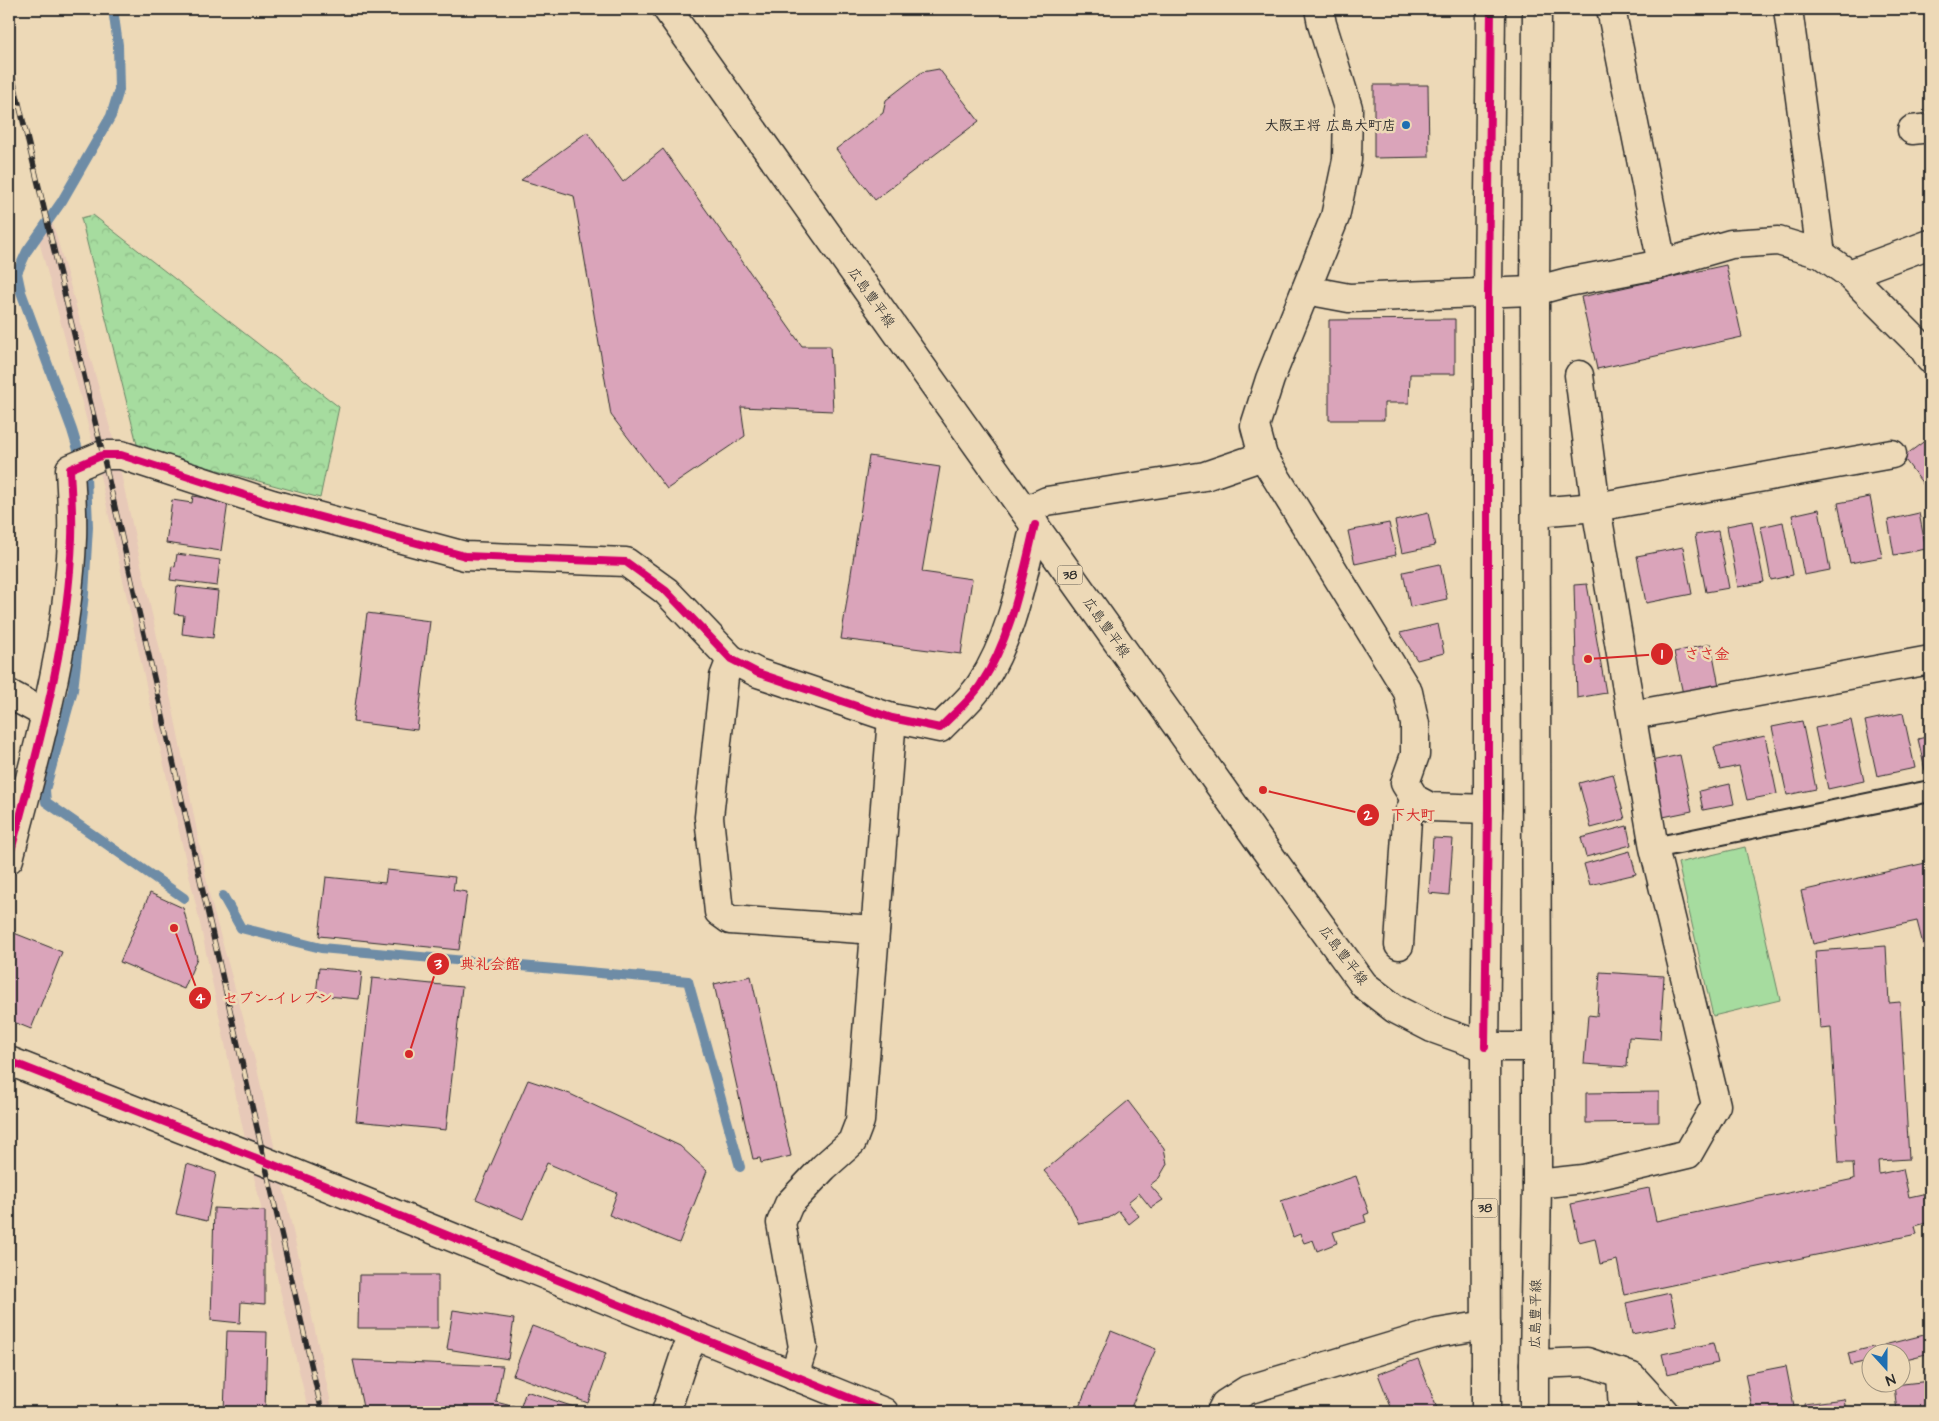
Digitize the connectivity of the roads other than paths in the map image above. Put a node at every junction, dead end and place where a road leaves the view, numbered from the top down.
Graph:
1 (667, 9) edge
2 (1319, 9) edge
3 (1491, 9) edge
4 (1537, 9) edge
5 (1611, 9) edge
6 (1788, 9) edge
7 (1930, 244) edge
8 (1821, 254) junction
9 (1662, 264) junction
10 (1849, 274) junction
11 (1306, 290) junction
12 (1535, 291) junction
13 (1488, 292) junction
14 (1930, 359) edge
15 (1578, 375) dead end
16 (1892, 454) dead end
17 (1263, 456) junction
18 (1596, 507) junction
19 (1536, 512) junction
20 (1030, 518) junction
21 (731, 659) junction
22 (1930, 660) edge
23 (9, 694) edge
24 (46, 714) junction
25 (1633, 716) junction
26 (892, 718) junction
27 (1930, 791) edge
28 (1415, 799) junction
29 (1488, 809) junction
30 (1654, 848) junction
31 (9, 859) edge
32 (875, 930) junction
33 (1399, 945) dead end
34 (1485, 1047) junction
35 (1537, 1047) junction
36 (9, 1061) edge
37 (1538, 1184) junction
38 (1486, 1324) junction
39 (695, 1336) junction
40 (1534, 1364) junction
41 (1621, 1373) junction
42 (794, 1376) junction
43 (666, 1412) edge
44 (884, 1412) edge
45 (1221, 1412) edge
46 (1486, 1412) edge
47 (1534, 1412) edge
48 (1623, 1412) edge
49 (1664, 1412) edge

1 - 20 street, 広島豊平線 / 38
2 - 11 street
3 - 13 street
4 - 12 street
5 - 9 street
6 - 8 street
7 - 10 street
8 - 9 street
8 - 10 street
9 - 12 street
10 - 14 street
11 - 13 street
11 - 17 street
12 - 13 street
12 - 19 street
13 - 29 street
15 - 18 street
16 - 18 street
17 - 20 street
17 - 28 street
18 - 19 street
18 - 25 street
19 - 35 street
20 - 26 street
20 - 34 street, 広島豊平線 / 38
21 - 24 street
21 - 26 street
21 - 32 street
22 - 25 street
23 - 24 street
24 - 31 street
25 - 30 street
26 - 32 street
27 - 30 lane
28 - 29 street
28 - 33 street
29 - 34 street
30 - 37 street
32 - 42 street
34 - 35 street, 広島豊平線 / 38
34 - 38 street, 38
35 - 37 street, 広島豊平線
36 - 39 street
37 - 40 street, 広島豊平線
38 - 45 street
38 - 46 street, 38
39 - 42 street
39 - 43 street
40 - 41 street, 広島豊平線
40 - 47 street
41 - 48 street
41 - 49 street, 広島豊平線
42 - 44 street

